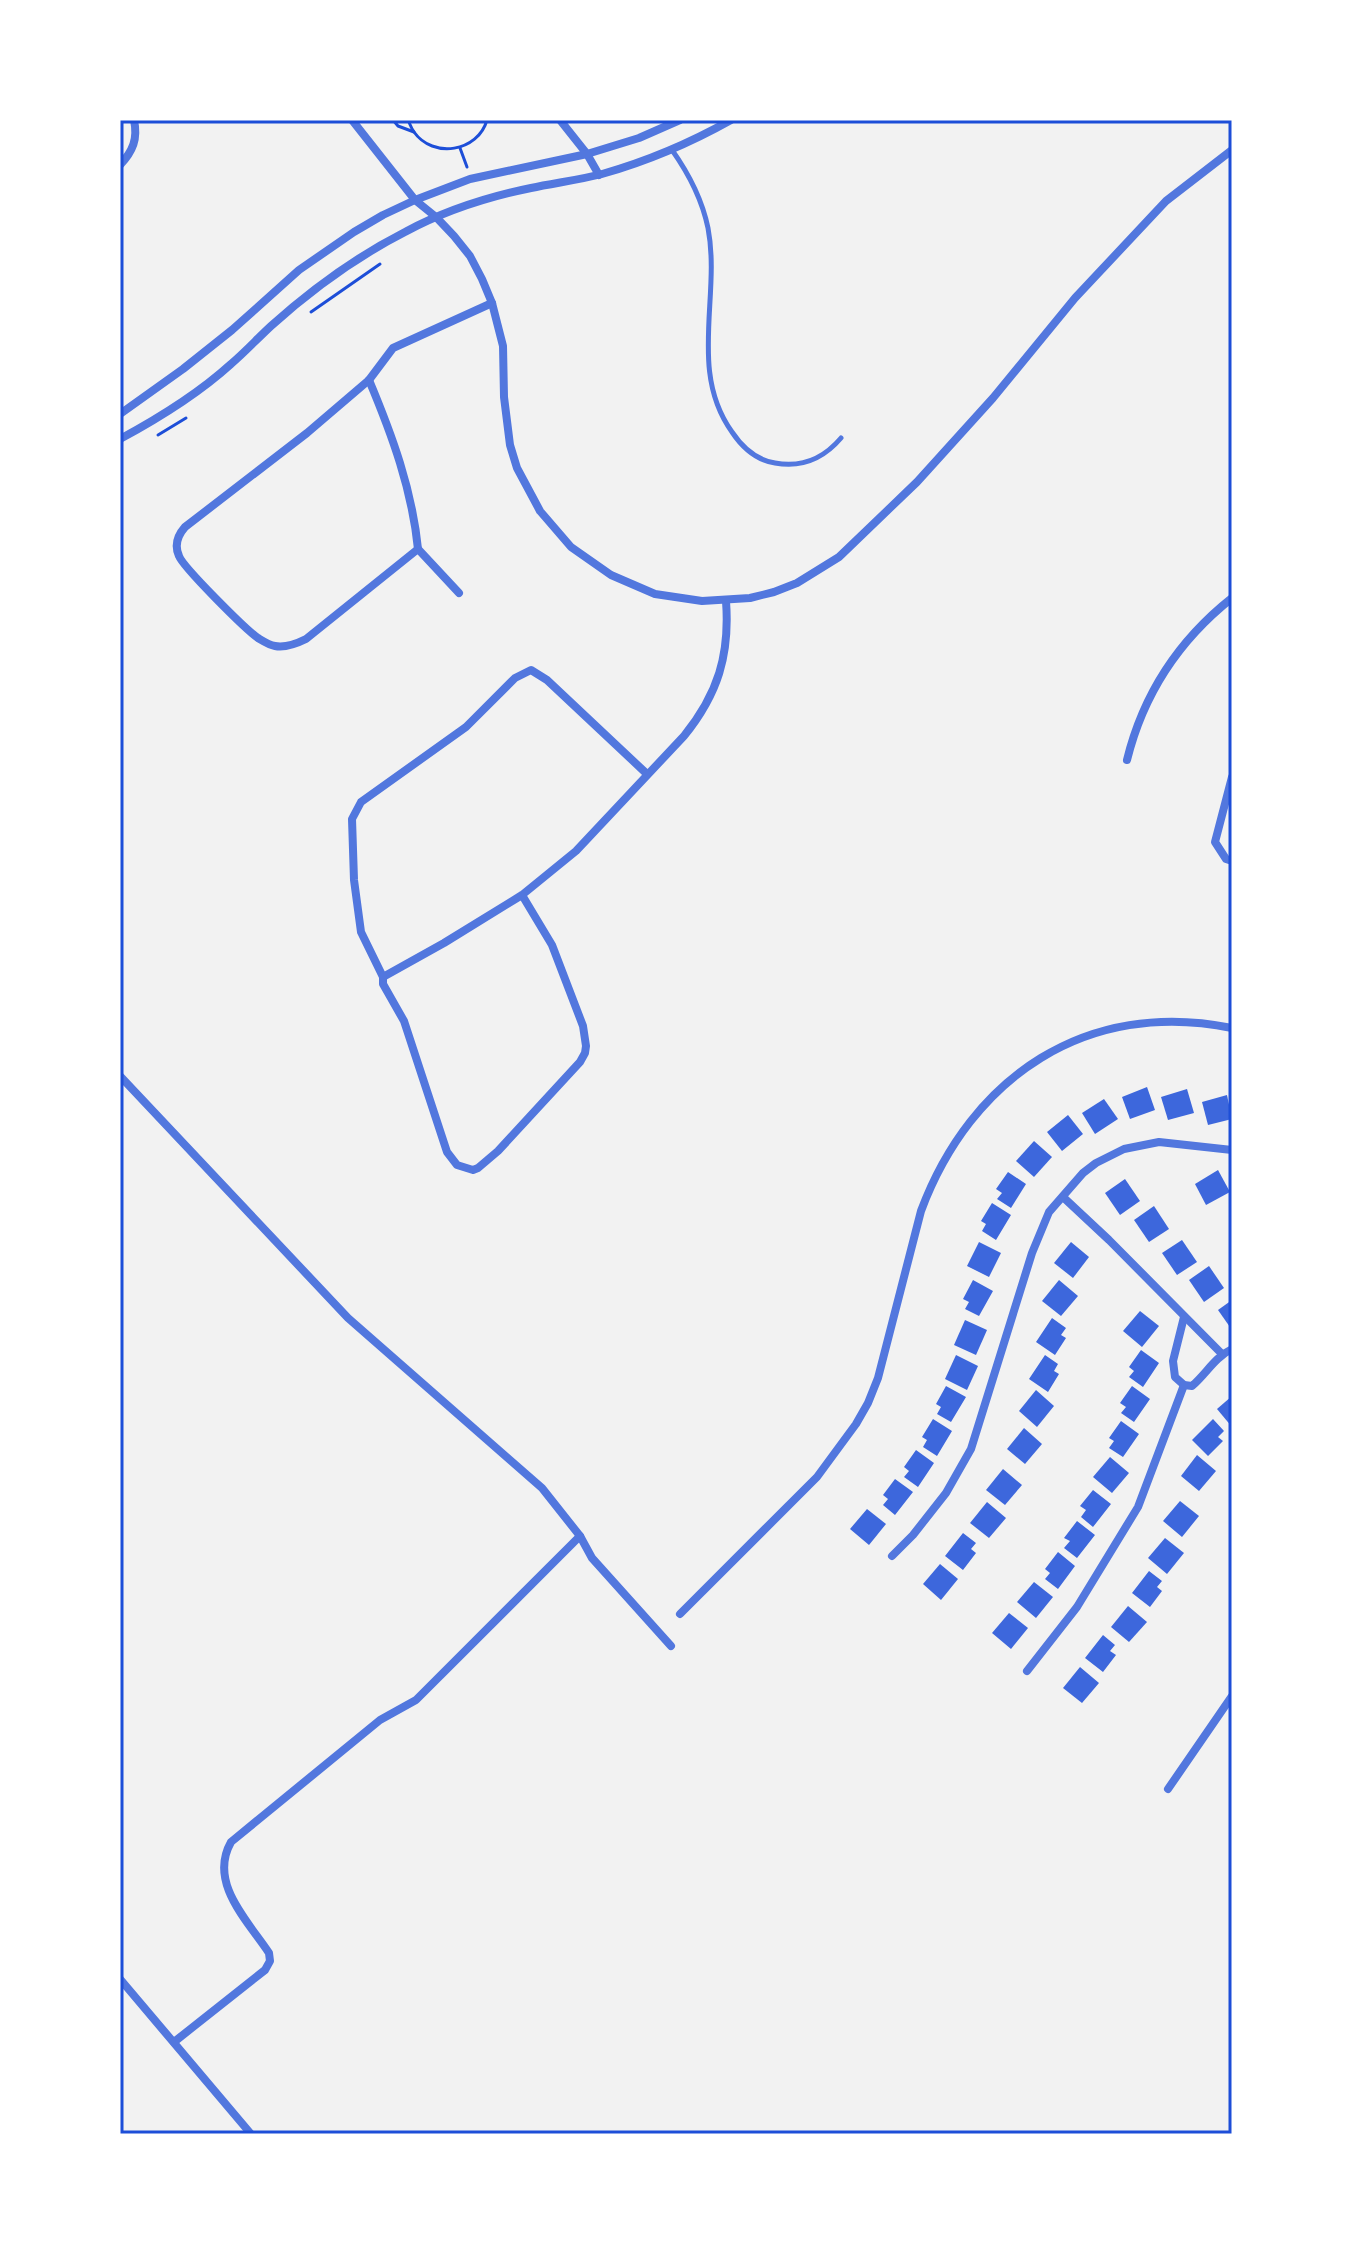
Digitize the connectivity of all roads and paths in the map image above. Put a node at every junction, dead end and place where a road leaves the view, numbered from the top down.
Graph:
1 (134, 120) edge
2 (352, 120) edge
3 (393, 120) edge
4 (408, 120) edge
5 (487, 120) edge
6 (560, 120) edge
7 (680, 120) edge
8 (731, 120) edge
9 (414, 132) junction
10 (460, 148) junction
11 (672, 150) junction
12 (1232, 150) edge
13 (587, 154) junction
14 (120, 165) edge
15 (599, 175) junction
16 (470, 179) junction
17 (415, 200) junction
18 (436, 217) junction
19 (382, 262) dead end
20 (492, 303) junction
21 (311, 312) dead end
22 (369, 380) junction
23 (120, 414) edge
24 (188, 416) dead end
25 (152, 438) dead end
26 (841, 438) dead end
27 (120, 439) edge
28 (418, 549) junction
29 (459, 593) dead end
30 (1232, 598) edge
31 (726, 601) junction
32 (1127, 760) dead end
33 (647, 774) junction
34 (1232, 777) edge
35 (1232, 861) edge
36 (522, 895) junction
37 (383, 977) junction
38 (1232, 1028) edge
39 (120, 1076) edge
40 (1232, 1150) edge
41 (1063, 1197) junction
42 (1184, 1317) junction
43 (1232, 1349) edge
44 (1222, 1354) junction
45 (1184, 1385) junction
46 (580, 1536) junction
47 (892, 1556) dead end
48 (680, 1614) dead end
49 (671, 1646) dead end
50 (1027, 1671) dead end
51 (1232, 1696) edge
52 (1168, 1789) dead end
53 (120, 1979) edge
54 (174, 2042) junction
55 (251, 2134) edge

1 - 14 street
2 - 17 street
3 - 9 path
4 - 9 path
5 - 10 path
6 - 13 street
7 - 13 street
8 - 11 street
9 - 10 path
10 - 16 path
11 - 15 street
11 - 26 lane
12 - 31 street
13 - 15 street
13 - 16 street
15 - 18 street
16 - 17 street
17 - 18 street
17 - 23 street
18 - 20 street
18 - 27 street
19 - 21 path
20 - 22 street
20 - 31 street
22 - 28 street
22 - 28 street
24 - 25 path
28 - 29 street
30 - 32 street
31 - 33 street
33 - 36 street
33 - 37 street
34 - 35 street
36 - 37 street
36 - 37 street
38 - 48 street
39 - 46 street
40 - 41 street
41 - 42 street
41 - 47 street
42 - 44 street
42 - 45 street
43 - 44 street
44 - 45 street
45 - 50 street
46 - 49 street
46 - 54 street
51 - 52 street
53 - 54 street
54 - 55 street

